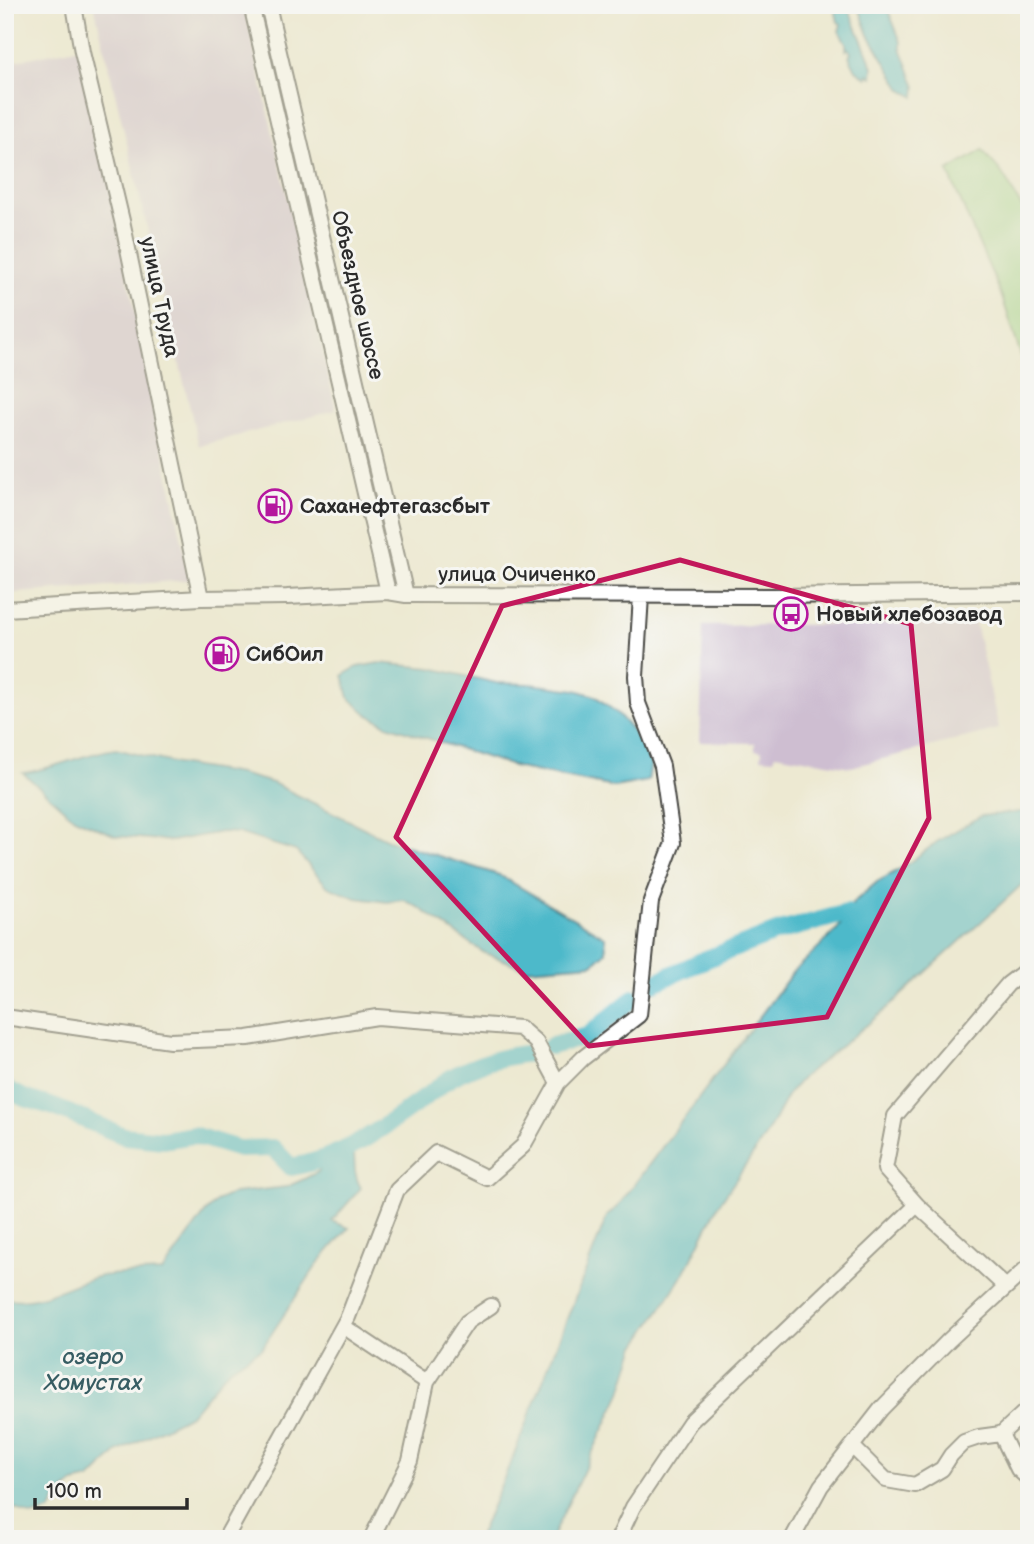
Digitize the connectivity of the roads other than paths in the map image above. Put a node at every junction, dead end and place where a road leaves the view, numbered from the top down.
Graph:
1 (74, 5) edge
2 (251, 5) edge
3 (268, 5) edge
4 (388, 592) junction
5 (1029, 593) edge
6 (406, 595) junction
7 (641, 596) junction
8 (201, 597) junction
9 (5, 609) edge
10 (1029, 968) edge
11 (5, 1017) edge
12 (558, 1083) junction
13 (917, 1205) junction
14 (1029, 1266) edge
15 (1006, 1287) junction
16 (491, 1307) dead end
17 (343, 1326) junction
18 (427, 1382) junction
19 (1029, 1408) edge
20 (1001, 1434) junction
21 (852, 1446) junction
22 (1029, 1479) edge
23 (225, 1539) edge
24 (371, 1539) edge
25 (618, 1539) edge
26 (792, 1539) edge

1 - 8 street, улица Труда
2 - 4 street, Объездное шоссе
3 - 6 street, Объездное шоссе
4 - 6 street, улица Очиченко
4 - 8 street, улица Очиченко
5 - 7 street, улица Очиченко
6 - 7 street, улица Очиченко
7 - 12 street
8 - 9 street, улица Очиченко
10 - 13 street
11 - 12 street
12 - 17 street
13 - 15 street
13 - 25 street
14 - 15 street
15 - 21 street
16 - 18 street
17 - 18 street
17 - 23 street
18 - 24 street
19 - 20 street
20 - 21 street
20 - 22 street
21 - 26 street

